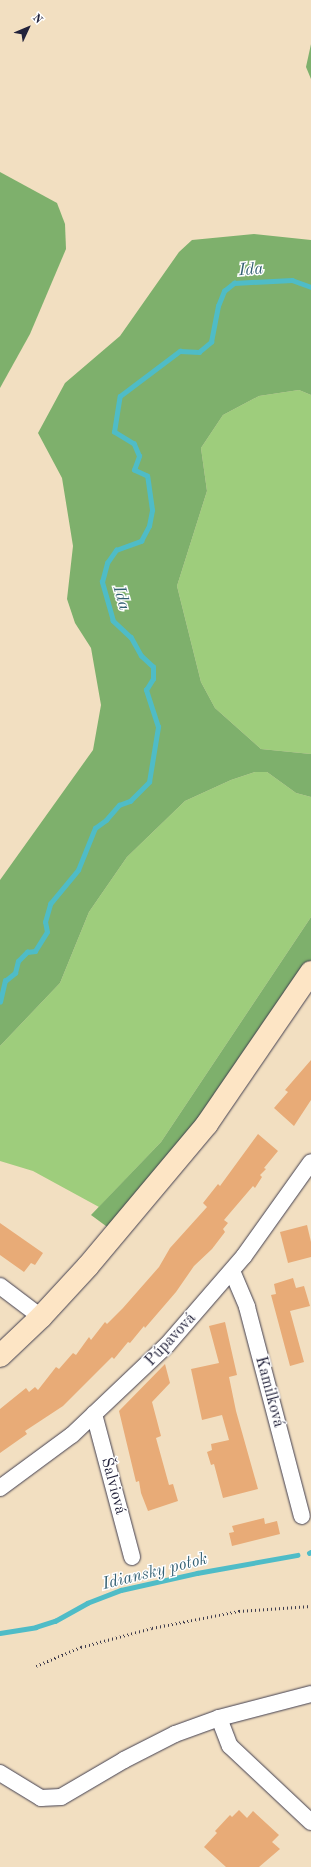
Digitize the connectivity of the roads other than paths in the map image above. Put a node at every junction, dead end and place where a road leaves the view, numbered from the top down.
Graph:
1 (311, 972) edge
2 (311, 1162) edge
3 (232, 1271) junction
4 (0, 1286) edge
5 (41, 1317) junction
6 (0, 1356) edge
7 (94, 1414) junction
8 (0, 1488) edge
9 (302, 1516) dead end
10 (132, 1557) dead end
11 (311, 1694) edge
12 (219, 1718) junction
13 (0, 1773) edge
14 (311, 1822) edge

1 - 5 street
2 - 3 street, Púpavová
3 - 7 street, Púpavová
3 - 9 street, Kamilková
4 - 5 street
5 - 6 street
7 - 8 street, Púpavová
7 - 10 street, Šalviová
11 - 12 street
12 - 13 street
12 - 14 street

